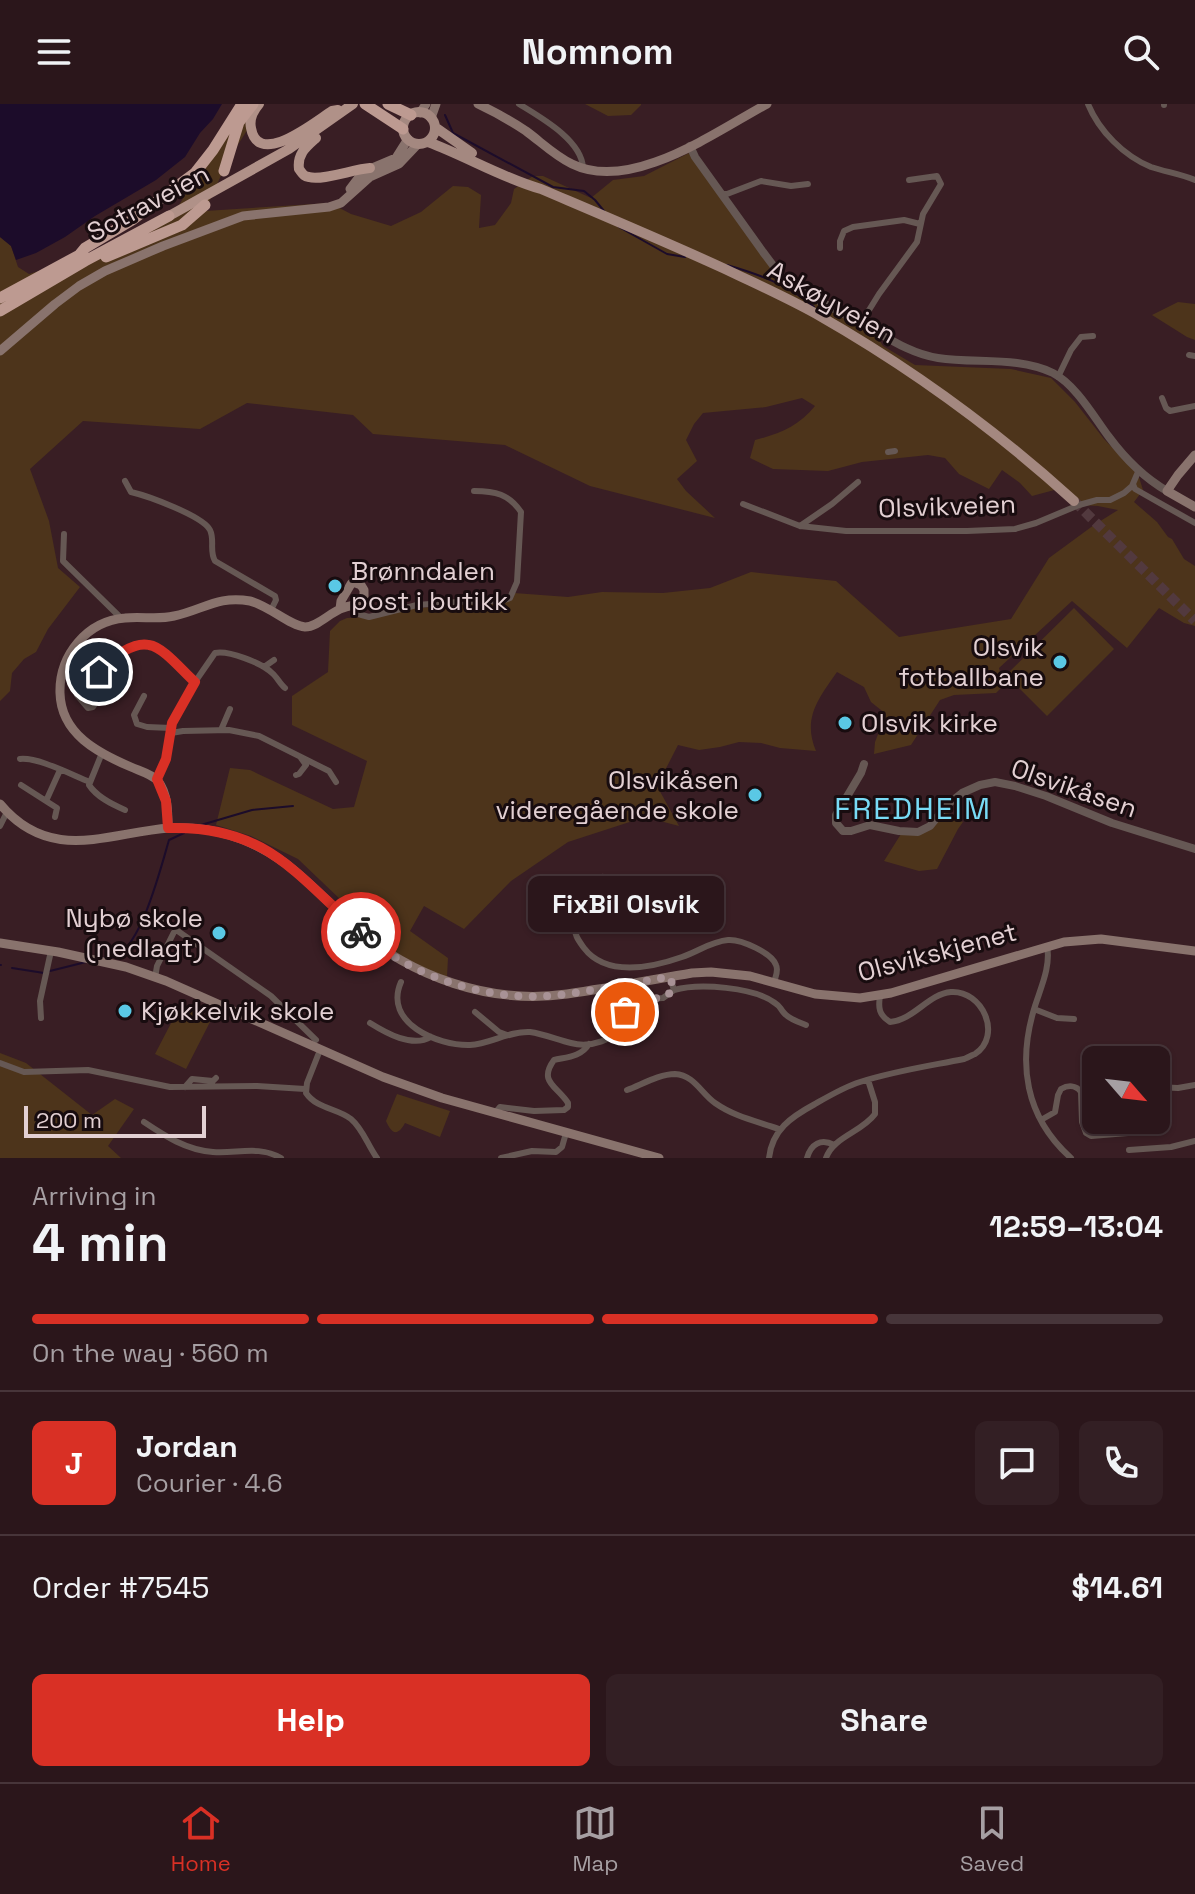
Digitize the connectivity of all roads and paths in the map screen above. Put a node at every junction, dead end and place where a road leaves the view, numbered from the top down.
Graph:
1 (242, 104) edge
2 (256, 104) edge
3 (365, 104) edge
4 (388, 104) edge
5 (436, 104) edge
6 (478, 104) edge
7 (519, 104) edge
8 (767, 104) edge
9 (1088, 104) edge
10 (347, 106) edge
11 (424, 115) edge
12 (314, 130) junction
13 (414, 138) junction
14 (690, 146) junction
15 (370, 168) junction
16 (583, 168) junction
17 (224, 171) dead end
18 (909, 180) dead end
19 (1195, 180) edge
20 (808, 184) dead end
21 (541, 189) junction
22 (722, 194) junction
23 (205, 205) dead end
24 (345, 205) junction
25 (167, 213) junction
26 (920, 224) junction
27 (840, 248) dead end
28 (80, 254) junction
29 (51, 282) junction
30 (0, 298) edge
31 (0, 311) edge
32 (861, 323) junction
33 (1093, 336) dead end
34 (0, 351) edge
35 (1058, 377) junction
36 (1162, 398) dead end
37 (1195, 406) edge
38 (1195, 455) edge
39 (1190, 466) edge
40 (1138, 472) junction
41 (125, 481) dead end
42 (858, 482) dead end
43 (1133, 484) junction
44 (474, 491) dead end
45 (1167, 491) junction
46 (1074, 501) tunnel mouth
47 (743, 504) dead end
48 (1195, 507) edge
49 (1195, 523) edge
50 (800, 526) junction
51 (64, 534) dead end
52 (353, 605) junction
53 (340, 609) junction
54 (271, 610) junction
55 (121, 618) junction
56 (274, 660) dead end
57 (264, 667) junction
58 (195, 682) junction
59 (285, 688) dead end
60 (77, 695) dead end
61 (144, 696) dead end
62 (230, 709) dead end
63 (171, 730) junction
64 (221, 730) junction
65 (102, 753) junction
66 (301, 758) junction
67 (20, 759) dead end
68 (864, 764) dead end
69 (60, 770) junction
70 (296, 775) dead end
71 (157, 779) junction
72 (90, 782) junction
73 (336, 782) dead end
74 (21, 785) dead end
75 (46, 801) junction
76 (4, 808) edge
77 (125, 810) dead end
78 (55, 817) dead end
79 (0, 826) edge
80 (168, 828) junction
81 (1195, 849) edge
82 (603, 877) dead end
83 (162, 920) dead end
84 (176, 928) junction
85 (0, 943) edge
86 (1047, 946) junction
87 (51, 951) junction
88 (1195, 951) edge
89 (670, 977) junction
90 (155, 978) junction
91 (401, 982) dead end
92 (774, 983) junction
93 (674, 990) junction
94 (880, 996) junction
95 (1034, 1009) junction
96 (475, 1012) dead end
97 (41, 1018) dead end
98 (1074, 1019) dead end
99 (370, 1023) dead end
100 (806, 1025) dead end
101 (507, 1035) junction
102 (431, 1037) junction
103 (589, 1044) junction
104 (318, 1045) junction
105 (0, 1063) edge
106 (216, 1078) dead end
107 (868, 1080) junction
108 (1195, 1085) edge
109 (185, 1087) junction
110 (1170, 1088) edge
111 (305, 1089) junction
112 (627, 1090) dead end
113 (495, 1113) junction
114 (1041, 1120) junction
115 (144, 1122) dead end
116 (1082, 1122) edge
117 (779, 1129) junction
118 (566, 1133) junction
119 (1088, 1134) edge
120 (1116, 1134) edge
121 (1195, 1141) edge
122 (834, 1145) junction
123 (1129, 1150) dead end
124 (537, 1154) edge
125 (654, 1157) edge
126 (281, 1158) edge
127 (377, 1158) edge
128 (501, 1158) edge
129 (769, 1158) edge
130 (807, 1158) edge
131 (826, 1158) edge
132 (1071, 1158) edge

1 - 28 highway
2 - 12 highway
2 - 17 highway
3 - 13 highway
4 - 11 highway
5 - 11 main road
6 - 16 main road
7 - 16 street
8 - 14 main road
9 - 19 street
10 - 12 highway
11 - 13 main road
11 - 13 main road
11 - 21 main road, Askøyveien
12 - 15 highway
12 - 25 highway, Sotraveien
13 - 15 main road
13 - 21 main road, Askøyveien
13 - 24 main road
14 - 16 main road
14 - 22 street
15 - 24 main road
18 - 26 street
20 - 22 street
21 - 46 main road, Askøyveien
22 - 32 street
23 - 29 highway
24 - 34 main road
25 - 28 highway, Sotraveien
25 - 29 highway, Sotraveien
26 - 27 street
26 - 32 street
28 - 30 highway, Sotraveien
29 - 31 highway, Sotraveien
32 - 35 street
33 - 35 street
35 - 40 street
36 - 37 street
38 - 39 main road
39 - 45 main road
40 - 43 street
40 - 45 street
41 - 54 street
42 - 50 street, Olsvikveien
43 - 49 street
43 - 50 street, Olsvikveien
44 - 52 street
45 - 48 main road
47 - 50 street, Olsvikveien
51 - 55 street
52 - 53 main road
52 - 53 main road
53 - 54 main road
54 - 55 main road
55 - 65 main road
56 - 57 street
57 - 58 street
57 - 59 street
58 - 60 street
58 - 63 street
61 - 63 street
62 - 64 street
63 - 64 street
63 - 71 street
64 - 66 street
65 - 71 main road
65 - 72 street
66 - 70 street
66 - 73 street
67 - 69 street
68 - 81 street, Olsvikåsen
69 - 72 street
69 - 75 street
71 - 80 main road
72 - 77 street
74 - 75 street
75 - 78 street
76 - 79 street, Olsvikskjenet
76 - 80 main road, Olsvikskjenet
80 - 89 main road, Olsvikskjenet
82 - 92 street
83 - 84 street
84 - 90 street
84 - 104 street
85 - 87 main road
86 - 88 main road, Olsvikskjenet
86 - 94 main road, Olsvikskjenet
86 - 95 street
87 - 90 main road
87 - 97 street
89 - 92 main road, Olsvikskjenet
89 - 93 street
90 - 104 main road
91 - 102 street
92 - 94 main road, Olsvikskjenet
93 - 100 street
93 - 103 street
94 - 107 street
95 - 98 street
95 - 114 street
96 - 101 street
99 - 102 street
101 - 102 street
101 - 103 street
103 - 113 street
104 - 111 street
104 - 113 main road
105 - 109 street
106 - 109 street
107 - 117 street
107 - 122 street
108 - 110 street
109 - 111 street
111 - 127 street
112 - 117 street
113 - 118 main road
114 - 116 street
114 - 132 street
115 - 126 street
117 - 129 street
118 - 124 street
118 - 125 main road
119 - 120 street
121 - 123 street
122 - 130 street
122 - 131 street
124 - 128 street

